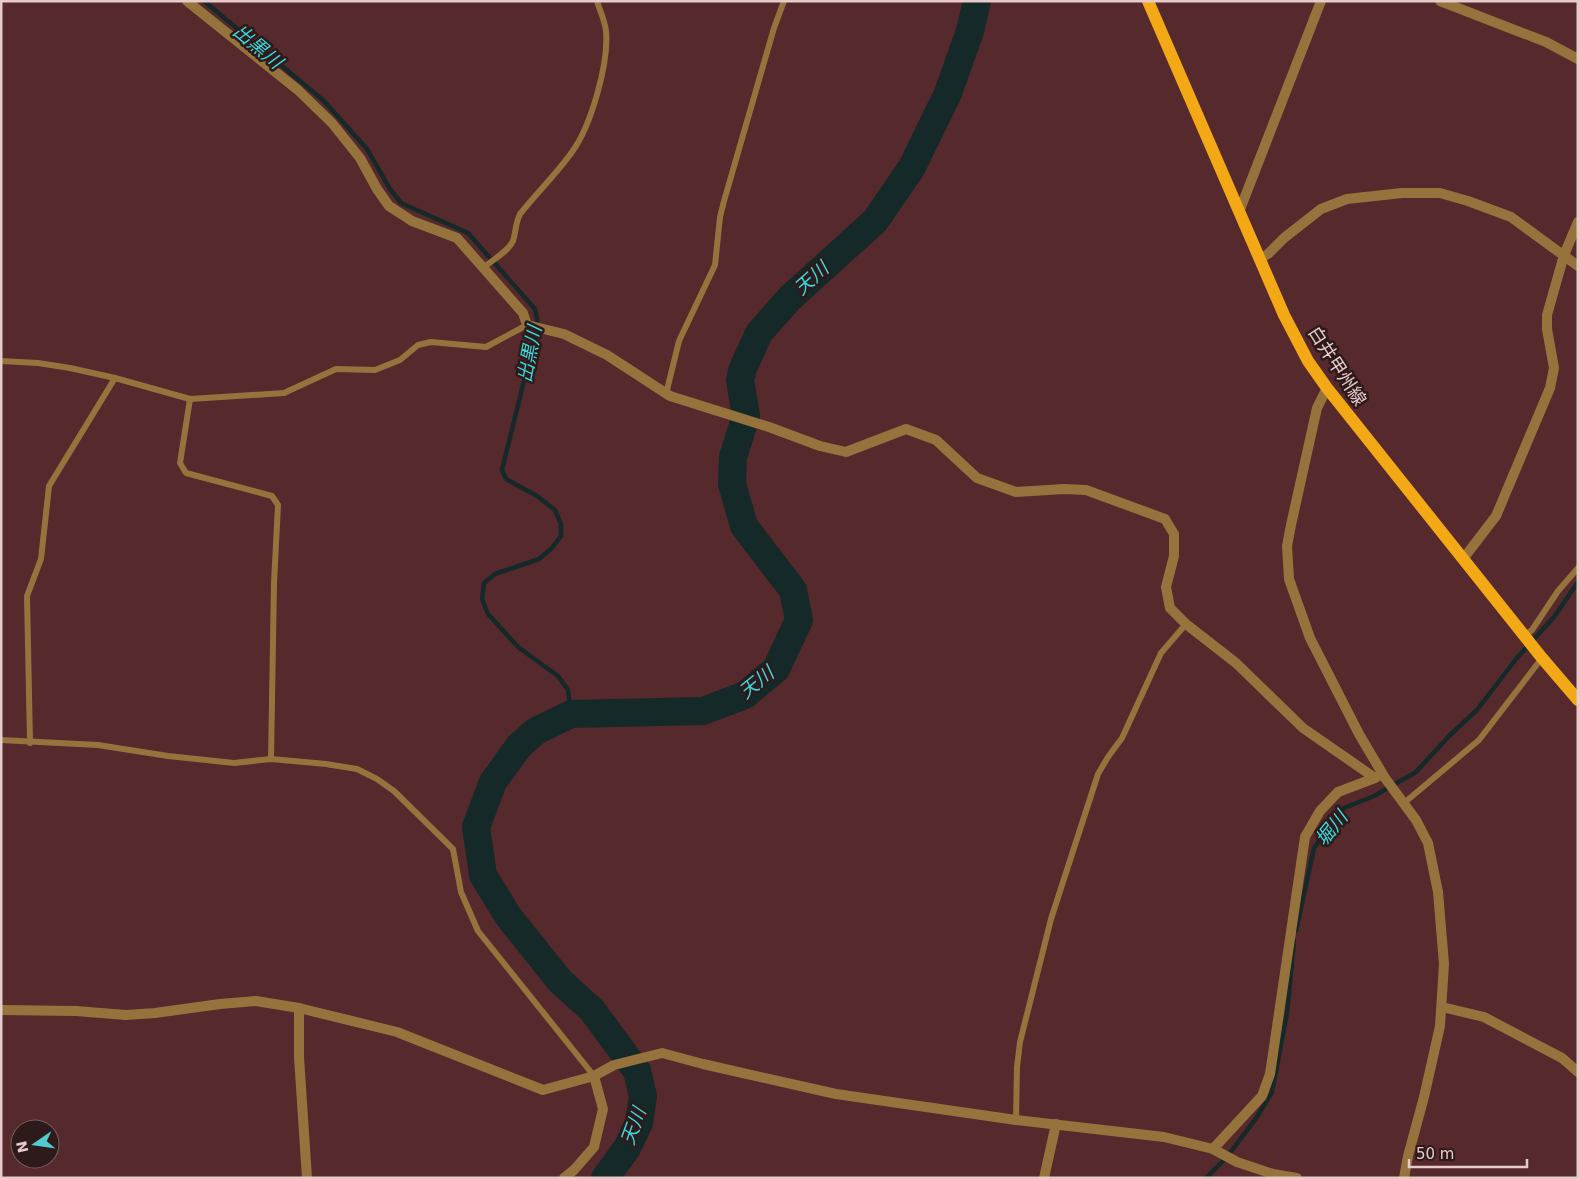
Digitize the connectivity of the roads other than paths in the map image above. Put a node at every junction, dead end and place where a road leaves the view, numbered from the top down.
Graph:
1 (187, 1) edge
2 (597, 1) edge
3 (784, 1) edge
4 (1148, 1) edge
5 (1320, 1) edge
6 (1440, 1) edge
7 (1578, 58) edge
8 (1239, 212) junction
9 (1578, 222) edge
10 (1564, 255) junction
11 (1259, 259) junction
12 (1578, 266) edge
13 (483, 267) junction
14 (528, 325) junction
15 (1, 361) edge
16 (115, 378) junction
17 (1327, 388) junction
18 (666, 394) junction
19 (190, 398) junction
20 (1463, 559) junction
21 (1578, 568) edge
22 (1186, 624) junction
23 (1525, 637) junction
24 (1539, 655) junction
25 (1578, 700) edge
26 (1, 740) edge
27 (30, 743) junction
28 (271, 759) junction
29 (1381, 777) junction
30 (1402, 800) junction
31 (1442, 1007) junction
32 (299, 1008) junction
33 (1, 1010) edge
34 (1578, 1072) edge
35 (594, 1076) junction
36 (1016, 1120) junction
37 (1056, 1124) junction
38 (1217, 1150) junction
39 (307, 1178) edge
40 (564, 1178) edge
41 (1044, 1178) edge
42 (1297, 1178) edge
43 (1404, 1178) edge

1 - 13 street
2 - 13 lane
3 - 18 lane
4 - 8 main road, 白井甲州線
5 - 8 street
6 - 7 street
8 - 11 main road, 白井甲州線
9 - 10 street
10 - 11 street
10 - 12 street
10 - 20 street
11 - 17 main road, 白井甲州線
13 - 14 street
14 - 18 street
14 - 19 lane
15 - 16 lane
16 - 19 lane
16 - 27 lane
17 - 20 main road, 白井甲州線
17 - 29 street
18 - 22 street
19 - 28 lane
20 - 23 main road, 白井甲州線
21 - 23 lane
22 - 29 street
22 - 36 lane
23 - 24 main road, 白井甲州線
24 - 25 main road, 白井甲州線
24 - 30 lane
26 - 27 lane
27 - 28 lane
28 - 35 lane
29 - 30 street
29 - 38 street
30 - 31 street
31 - 34 street
31 - 43 street
32 - 33 street
32 - 35 street
32 - 39 street
35 - 36 street
35 - 40 street
36 - 37 street
37 - 38 street
37 - 41 street
38 - 42 street

